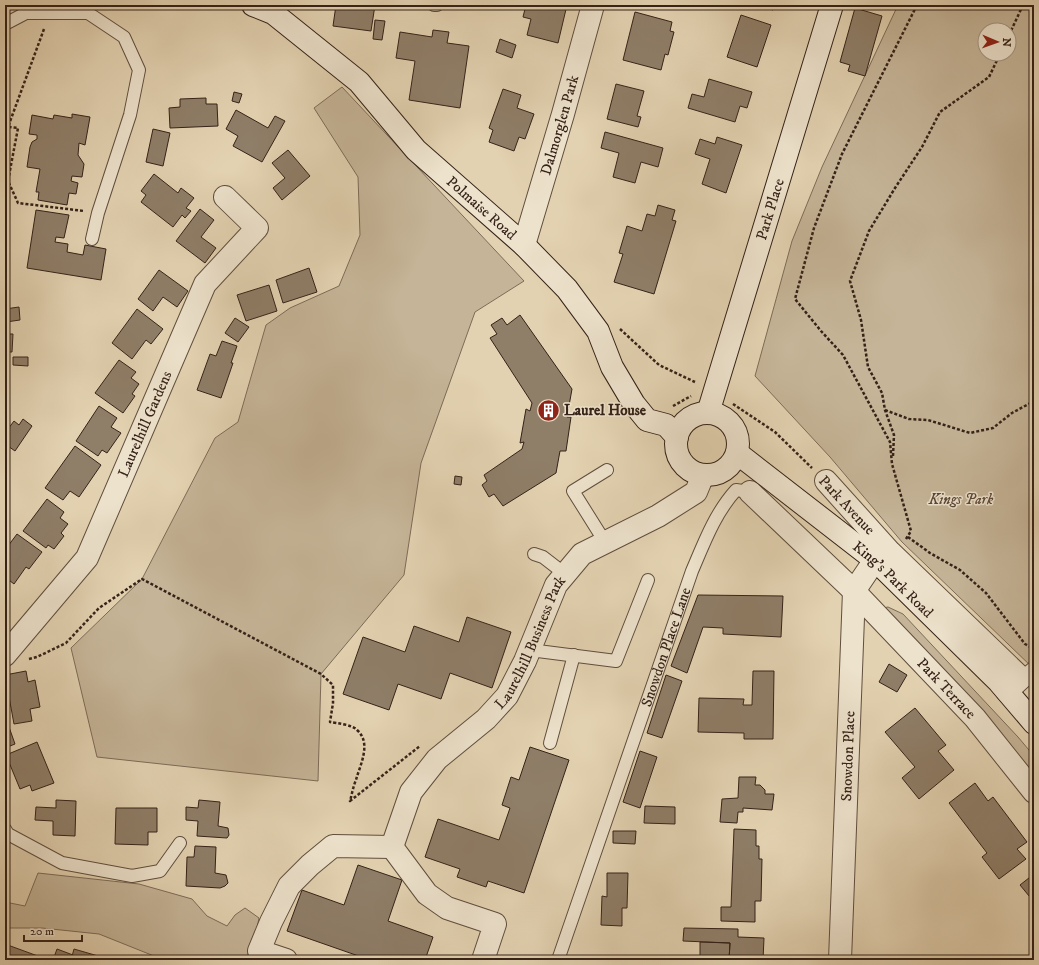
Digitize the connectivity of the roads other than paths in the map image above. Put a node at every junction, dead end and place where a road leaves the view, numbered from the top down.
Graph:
1 (593, 5) edge
2 (832, 5) edge
3 (268, 8) edge
4 (5, 24) edge
5 (225, 197) dead end
6 (92, 239) dead end
7 (524, 245) junction
8 (708, 413) junction
9 (677, 438) junction
10 (737, 453) junction
11 (607, 470) dead end
12 (703, 475) junction
13 (826, 481) road end
14 (750, 492) joint
15 (605, 542) junction
16 (534, 554) dead end
17 (883, 556) junction
18 (565, 574) junction
19 (648, 580) dead end
20 (854, 591) junction
21 (530, 650) junction
22 (574, 655) junction
23 (15, 658) edge
24 (1024, 682) edge
25 (1034, 723) edge
26 (550, 743) dead end
27 (1034, 792) edge
28 (5, 829) edge
29 (180, 843) dead end
30 (392, 847) junction
31 (286, 960) edge
32 (483, 960) edge
33 (558, 960) edge
34 (840, 960) edge

1 - 7 street, Dalmorglen Park
2 - 8 street, Park Place
3 - 7 street, Polmaise Road
4 - 6 lane
5 - 23 street, Laurelhill Gardens
7 - 9 street, Polmaise Road
8 - 9 street
8 - 10 street
9 - 12 street
10 - 12 street
10 - 17 street, King's Park Road
11 - 15 lane
12 - 15 street, Laurelhill Business Park
13 - 17 street, Park Avenue
14 - 20 street, Snowdon Place Lane
14 - 33 lane, Snowdon Place Lane
15 - 18 street, Laurelhill Business Park
16 - 18 lane
17 - 20 street
17 - 24 street, King's Park Road
18 - 21 street, Laurelhill Business Park
19 - 22 lane
20 - 27 street, Park Terrace
20 - 34 street, Snowdon Place
21 - 22 lane
21 - 30 street, Laurelhill Business Park
22 - 26 lane
24 - 25 street, King's Park Road
28 - 29 lane
30 - 31 street
30 - 32 street

